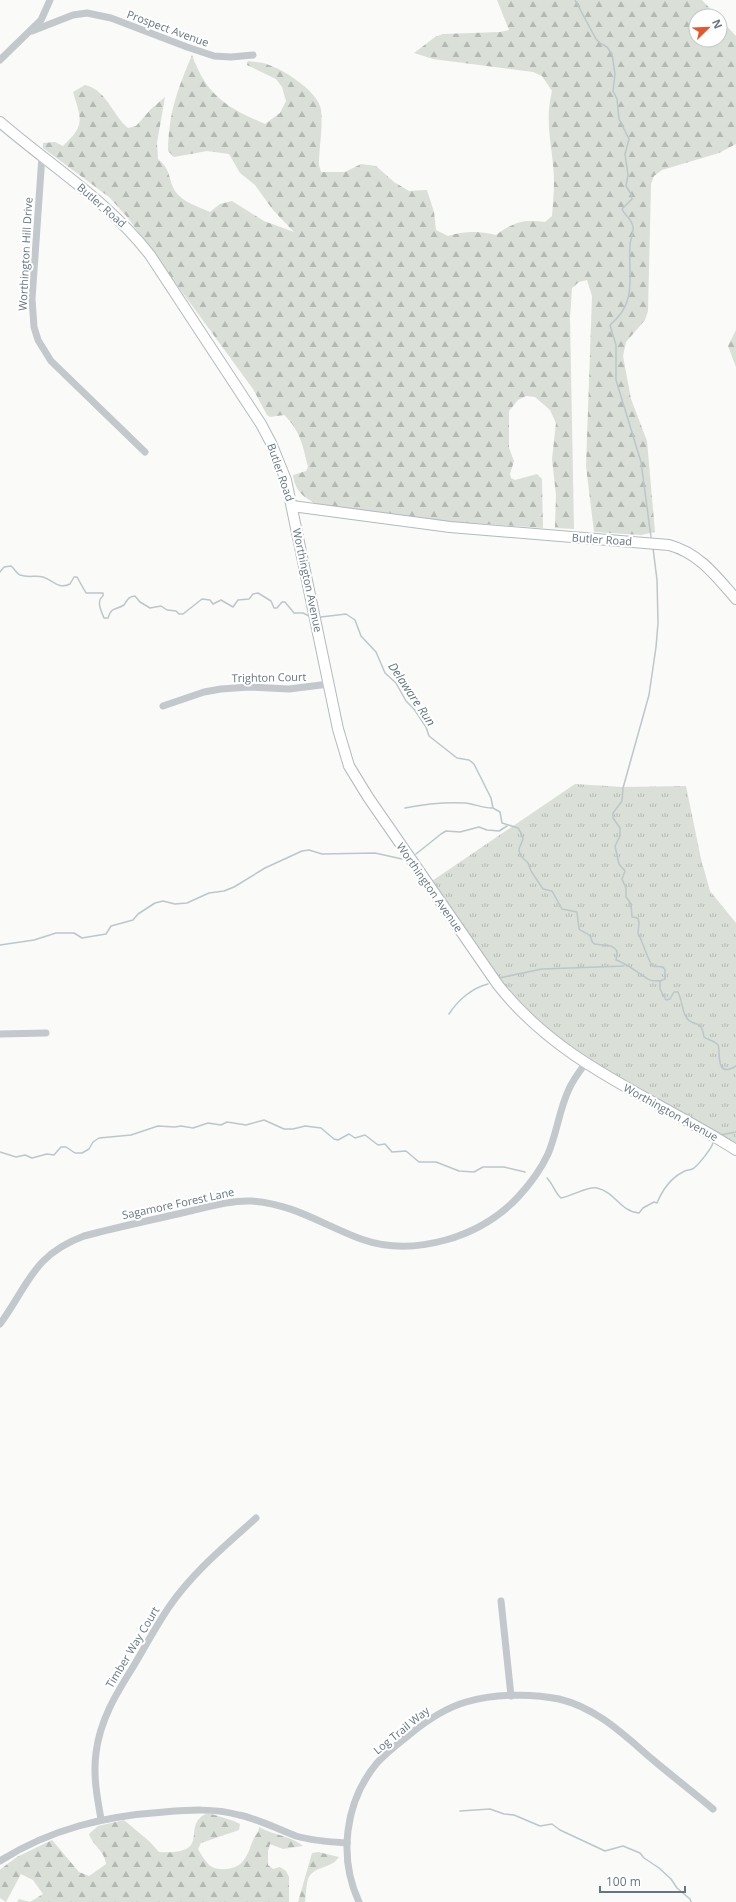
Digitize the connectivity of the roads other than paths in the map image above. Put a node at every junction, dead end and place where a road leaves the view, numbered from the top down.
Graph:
1 (50, 0) edge
2 (32, 31) junction
3 (253, 56) dead end
4 (0, 60) edge
5 (0, 122) edge
6 (42, 156) junction
7 (145, 452) dead end
8 (292, 506) junction
9 (736, 599) edge
10 (329, 684) junction
11 (163, 706) dead end
12 (46, 1033) dead end
13 (0, 1034) edge
14 (585, 1064) junction
15 (736, 1150) edge
16 (0, 1324) edge
17 (256, 1518) dead end
18 (501, 1601) dead end
19 (511, 1696) junction
20 (713, 1809) dead end
21 (101, 1819) junction
22 (347, 1843) junction
23 (0, 1861) edge
24 (359, 1902) edge

1 - 2 street
2 - 3 street, Prospect Avenue
2 - 4 street
5 - 6 main road, Butler Road
6 - 7 street, Worthington Hill Drive
6 - 8 main road, Butler Road
8 - 9 main road, Butler Road
8 - 10 main road, Worthington Avenue
10 - 11 street, Trighton Court
10 - 14 main road, Worthington Avenue
12 - 13 street
14 - 15 main road, Worthington Avenue
14 - 16 street, Sagamore Forest Lane
17 - 21 street, Timber Way Court
18 - 19 street
19 - 20 street, Log Trail Way
19 - 22 street, Log Trail Way
21 - 22 street
21 - 23 street
22 - 24 street, Log Trail Way

